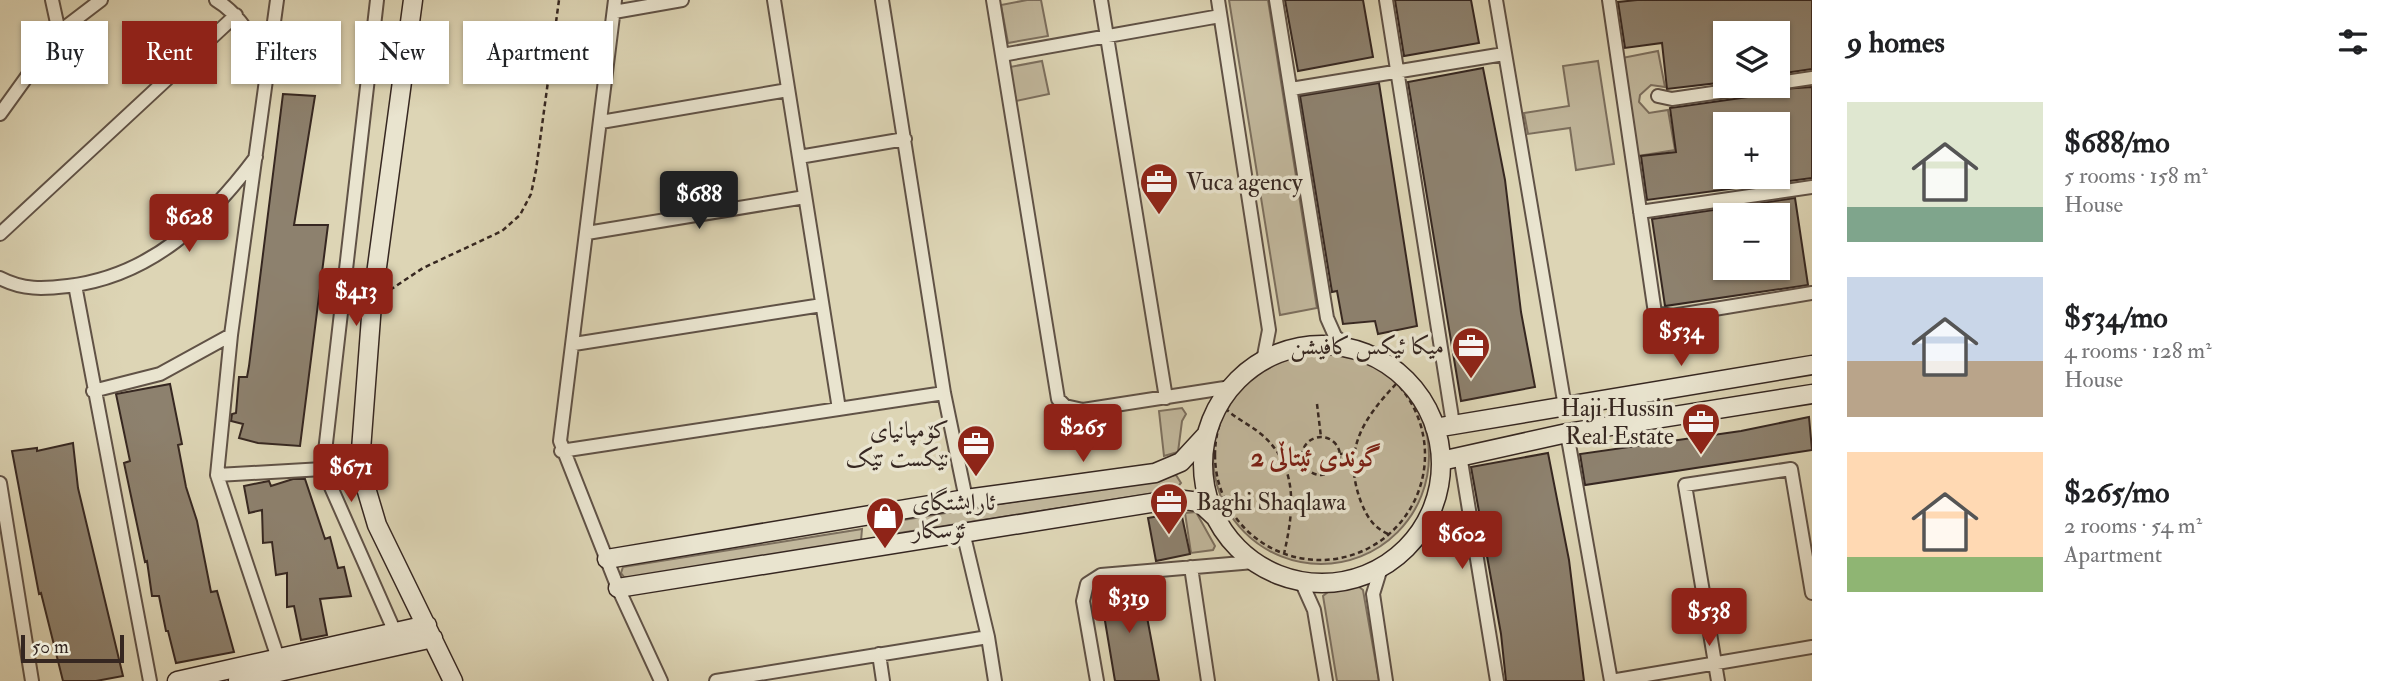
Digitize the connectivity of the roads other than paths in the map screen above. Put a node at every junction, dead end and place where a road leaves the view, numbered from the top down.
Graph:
1 (52, 0) edge
2 (101, 0) edge
3 (216, 0) edge
4 (277, 0) edge
5 (377, 0) edge
6 (413, 0) edge
7 (682, 0) edge
8 (774, 0) edge
9 (882, 0) edge
10 (993, 0) edge
11 (1101, 0) edge
12 (1217, 0) edge
13 (1276, 0) edge
14 (1386, 0) edge
15 (1496, 0) edge
16 (1609, 0) edge
17 (615, 6) edge
18 (236, 15) junction
19 (1220, 16) junction
20 (57, 21) edge
21 (73, 21) edge
22 (240, 21) edge
23 (275, 21) edge
24 (1107, 36) junction
25 (1504, 54) junction
26 (1002, 55) junction
27 (1397, 73) junction
28 (1812, 78) edge
29 (1790, 81) edge
30 (22, 84) edge
31 (267, 84) edge
32 (1291, 89) junction
33 (788, 90) junction
34 (1713, 93) edge
35 (1658, 96) dead end
36 (0, 114) edge
37 (601, 122) junction
38 (905, 139) junction
39 (258, 154) junction
40 (799, 157) junction
41 (1812, 187) edge
42 (805, 197) junction
43 (1640, 212) junction
44 (587, 233) junction
45 (0, 234) edge
46 (0, 278) edge
47 (75, 285) junction
48 (1812, 293) edge
49 (822, 305) junction
50 (231, 335) junction
51 (574, 344) junction
52 (1350, 349) junction
53 (1263, 361) junction
54 (1812, 365) edge
55 (1231, 387) junction
56 (93, 391) junction
57 (944, 393) junction
58 (1812, 394) edge
59 (1166, 397) junction
60 (1565, 407) junction
61 (839, 409) junction
62 (1453, 424) junction
63 (1435, 428) junction
64 (1207, 433) junction
65 (1567, 433) junction
66 (561, 451) junction
67 (1460, 455) junction
68 (1441, 461) junction
69 (323, 468) junction
70 (217, 475) junction
71 (0, 483) edge
72 (967, 499) junction
73 (877, 514) junction
74 (1217, 520) junction
75 (963, 532) junction
76 (882, 544) junction
77 (607, 559) junction
78 (1254, 562) junction
79 (1191, 567) junction
80 (1381, 568) junction
81 (1301, 581) junction
82 (618, 588) junction
83 (1812, 593) edge
84 (430, 632) junction
85 (988, 637) junction
86 (398, 639) junction
87 (1812, 647) edge
88 (879, 654) junction
89 (1715, 664) junction
90 (280, 665) junction
91 (33, 681) edge
92 (150, 681) edge
93 (177, 681) edge
94 (238, 681) edge
95 (453, 681) edge
96 (661, 681) edge
97 (716, 681) edge
98 (883, 681) edge
99 (995, 681) edge
100 (1097, 681) edge
101 (1208, 681) edge
102 (1326, 681) edge
103 (1386, 681) edge
104 (1497, 681) edge
105 (1611, 681) edge
106 (1718, 681) edge

1 - 20 street
2 - 21 street
3 - 18 street
4 - 23 street
5 - 69 street
6 - 84 street
7 - 17 street
8 - 33 street
9 - 38 street
10 - 26 street
11 - 24 street
12 - 19 street
13 - 32 street
14 - 27 street
15 - 25 street
16 - 43 street
17 - 37 street
18 - 22 street
18 - 45 street
19 - 24 street
19 - 53 street
24 - 26 street
24 - 59 street
25 - 27 street
25 - 60 street
26 - 59 street
27 - 32 street
27 - 62 street
28 - 29 street
30 - 36 street
31 - 39 street
32 - 52 street
33 - 37 street
33 - 40 street
34 - 35 street
37 - 44 street
38 - 40 street
38 - 57 street
39 - 47 street
39 - 50 street
40 - 42 street
41 - 43 street
42 - 44 street
42 - 49 street
43 - 48 street
44 - 51 street
46 - 47 street
47 - 56 street
49 - 51 street
49 - 61 street
50 - 56 street
50 - 70 street
51 - 66 street
52 - 53 street
52 - 63 street
53 - 55 street
54 - 60 street
55 - 59 street
55 - 64 street
56 - 92 street
57 - 61 street
57 - 72 street
58 - 65 street
60 - 62 street
61 - 66 street
62 - 63 street
63 - 68 street
64 - 72 street
64 - 74 street
65 - 67 street
65 - 105 street
66 - 77 street
67 - 68 street
67 - 104 street
68 - 80 street
69 - 70 street
69 - 86 street
70 - 90 street
71 - 91 street
72 - 73 street
73 - 76 street
73 - 77 street
74 - 75 street
74 - 78 street
75 - 76 street
75 - 85 street
76 - 82 street
77 - 82 street
78 - 79 street
78 - 81 street
79 - 100 street
79 - 101 street
80 - 81 street
80 - 103 street
81 - 102 street
82 - 96 street
83 - 89 street
84 - 86 street
84 - 95 street
85 - 88 street
85 - 99 street
86 - 90 street
87 - 89 street
88 - 97 street
88 - 98 street
89 - 105 street
89 - 106 street
90 - 93 street
90 - 94 street

